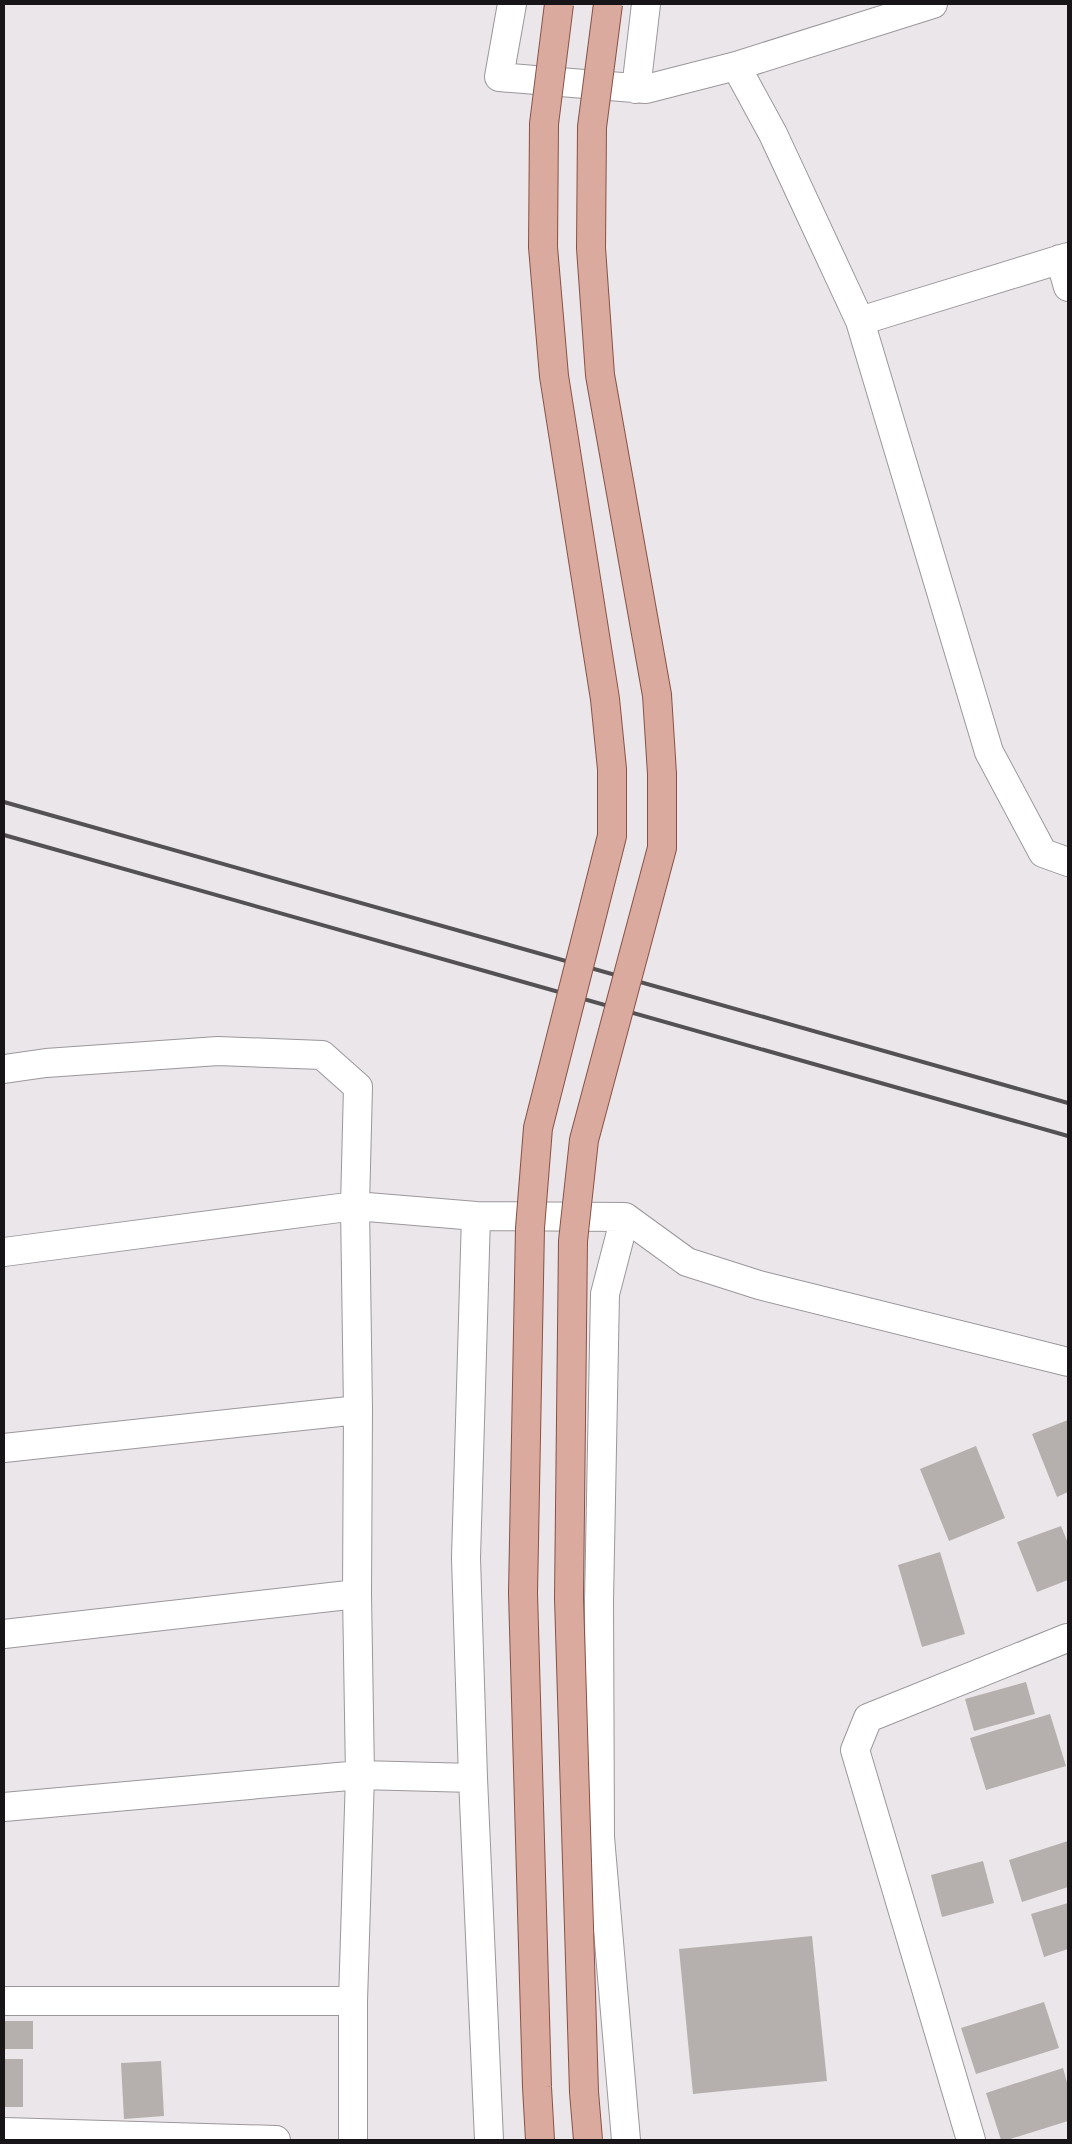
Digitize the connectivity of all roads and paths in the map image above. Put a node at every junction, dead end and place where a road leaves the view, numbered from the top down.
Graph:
1 (512, 4) edge
2 (559, 4) edge
3 (608, 4) edge
4 (646, 4) edge
5 (933, 4) edge
6 (736, 66) junction
7 (636, 89) junction
8 (1064, 258) edge
9 (1068, 287) edge
10 (860, 321) junction
11 (1068, 862) edge
12 (4, 1069) edge
13 (355, 1206) junction
14 (476, 1216) junction
15 (625, 1217) junction
16 (4, 1252) edge
17 (1068, 1362) edge
18 (358, 1410) junction
19 (4, 1448) edge
20 (357, 1594) junction
21 (4, 1634) edge
22 (1068, 1639) edge
23 (360, 1775) junction
24 (473, 1778) junction
25 (4, 1807) edge
26 (4, 2001) edge
27 (353, 2001) junction
28 (4, 2132) edge
29 (276, 2140) edge
30 (353, 2140) edge
31 (489, 2140) edge
32 (540, 2140) edge
33 (588, 2140) edge
34 (626, 2140) edge
35 (971, 2140) edge

1 - 7 street
2 - 32 main road, bridge
3 - 33 main road, bridge
4 - 7 street
5 - 6 street
6 - 7 street
6 - 10 street
8 - 9 street
8 - 10 street
10 - 11 street
12 - 13 street
13 - 14 street
13 - 16 street
13 - 18 street
14 - 15 street
14 - 24 street
15 - 17 street
15 - 34 street
18 - 19 street
18 - 20 street
20 - 21 street
20 - 23 street
22 - 35 street
23 - 24 street
23 - 25 street
23 - 27 street
24 - 31 street
26 - 27 street
27 - 30 street
28 - 29 street

